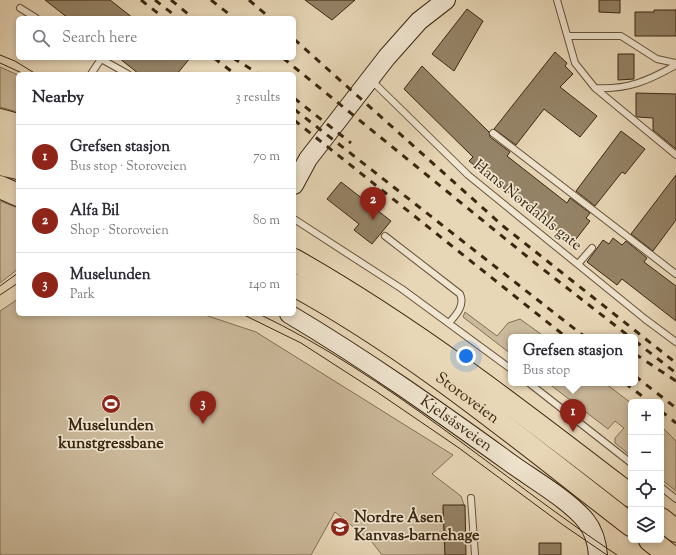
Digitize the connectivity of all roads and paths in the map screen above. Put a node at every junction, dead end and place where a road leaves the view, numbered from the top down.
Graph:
1 (446, 0) edge
2 (557, 0) edge
3 (20, 8) dead end
4 (33, 16) edge
5 (568, 36) junction
6 (100, 60) edge
7 (104, 60) edge
8 (676, 64) edge
9 (92, 72) edge
10 (125, 72) edge
11 (370, 80) junction
12 (595, 88) junction
13 (0, 120) edge
14 (16, 124) edge
15 (493, 133) dead end
16 (0, 142) edge
17 (16, 146) edge
18 (676, 155) edge
19 (0, 164) edge
20 (301, 164) edge
21 (16, 168) edge
22 (296, 179) edge
23 (0, 182) edge
24 (16, 186) edge
25 (0, 188) edge
26 (16, 194) edge
27 (296, 220) edge
28 (385, 236) dead end
29 (592, 248) dead end
30 (296, 261) edge
31 (578, 264) junction
32 (676, 274) edge
33 (296, 286) edge
34 (292, 316) edge
35 (449, 323) junction
36 (676, 342) edge
37 (508, 367) edge
38 (533, 386) edge
39 (628, 461) edge
40 (664, 489) edge
41 (628, 494) edge
42 (471, 498) dead end
43 (676, 499) edge
44 (664, 521) edge
45 (628, 523) edge
46 (676, 531) edge
47 (654, 543) edge
48 (475, 555) edge
49 (598, 555) edge
50 (669, 555) edge

1 - 11 street
2 - 5 lane
3 - 4 lane
5 - 8 lane
5 - 12 lane
6 - 9 lane
7 - 10 lane
8 - 12 lane
11 - 20 street
11 - 31 lane, Hans Nordahls gate
12 - 18 lane
13 - 14 highway
15 - 32 lane
16 - 17 highway
19 - 21 highway
20 - 22 street
23 - 24 highway
25 - 26 highway
27 - 35 lane
28 - 35 lane
29 - 31 lane
30 - 41 highway, Storoveien
31 - 36 lane, Hans Nordahls gate
33 - 45 highway, Storoveien
34 - 49 street, Kjelsåsveien
35 - 37 lane
38 - 39 lane
40 - 43 lane
42 - 48 lane
44 - 46 highway
47 - 50 highway

